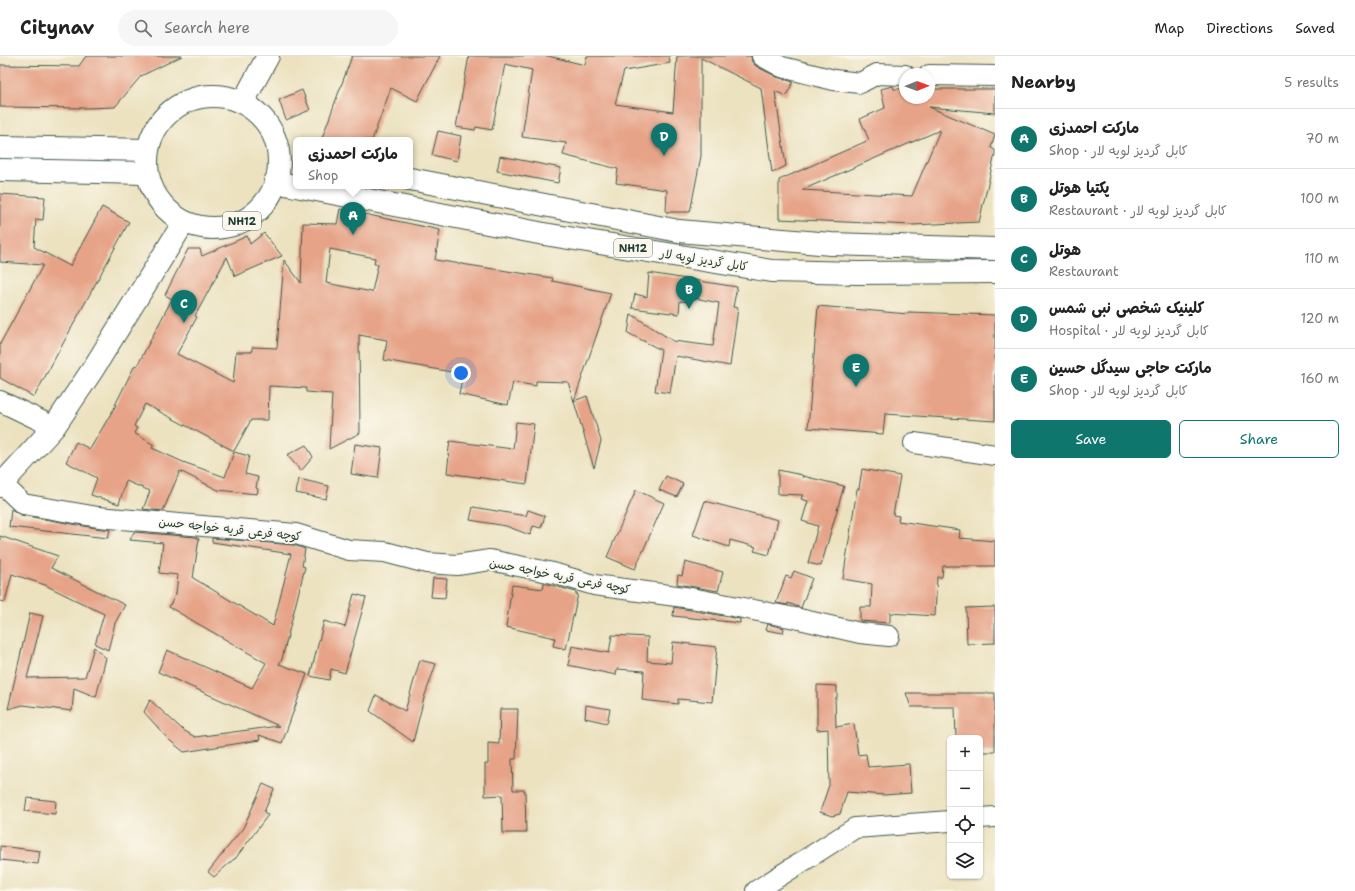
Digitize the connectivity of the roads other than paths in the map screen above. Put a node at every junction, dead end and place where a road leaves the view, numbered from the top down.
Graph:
1 (268, 56) edge
2 (762, 56) edge
3 (899, 75) edge
4 (935, 75) edge
5 (995, 76) edge
6 (243, 102) junction
7 (0, 146) edge
8 (147, 150) junction
9 (287, 153) edge
10 (0, 170) edge
11 (147, 173) junction
12 (413, 180) edge
13 (275, 182) junction
14 (293, 185) edge
15 (311, 189) edge
16 (184, 222) junction
17 (995, 249) edge
18 (995, 272) edge
19 (0, 401) edge
20 (54, 427) junction
21 (914, 443) dead end
22 (995, 455) edge
23 (1, 484) edge
24 (889, 636) dead end
25 (995, 817) edge
26 (983, 818) edge
27 (947, 821) edge
28 (756, 891) edge

1 - 6 main road
2 - 3 street
4 - 5 street
6 - 8 main road, NH12
6 - 9 main road, NH12
7 - 8 main road
8 - 11 main road, NH12
9 - 13 main road, NH12
10 - 11 main road
11 - 16 main road, NH12
12 - 17 main road, کابل گردیز لویه لار / NH12
13 - 14 main road, کابل گردیز لویه لار / NH12
13 - 16 main road, NH12
15 - 18 main road, کابل گردیز لویه لار / NH12
16 - 20 main road
19 - 20 street
20 - 23 main road
21 - 22 street
23 - 24 street, کوچه فرعی قریه خواجه حسن
25 - 26 street
27 - 28 street

